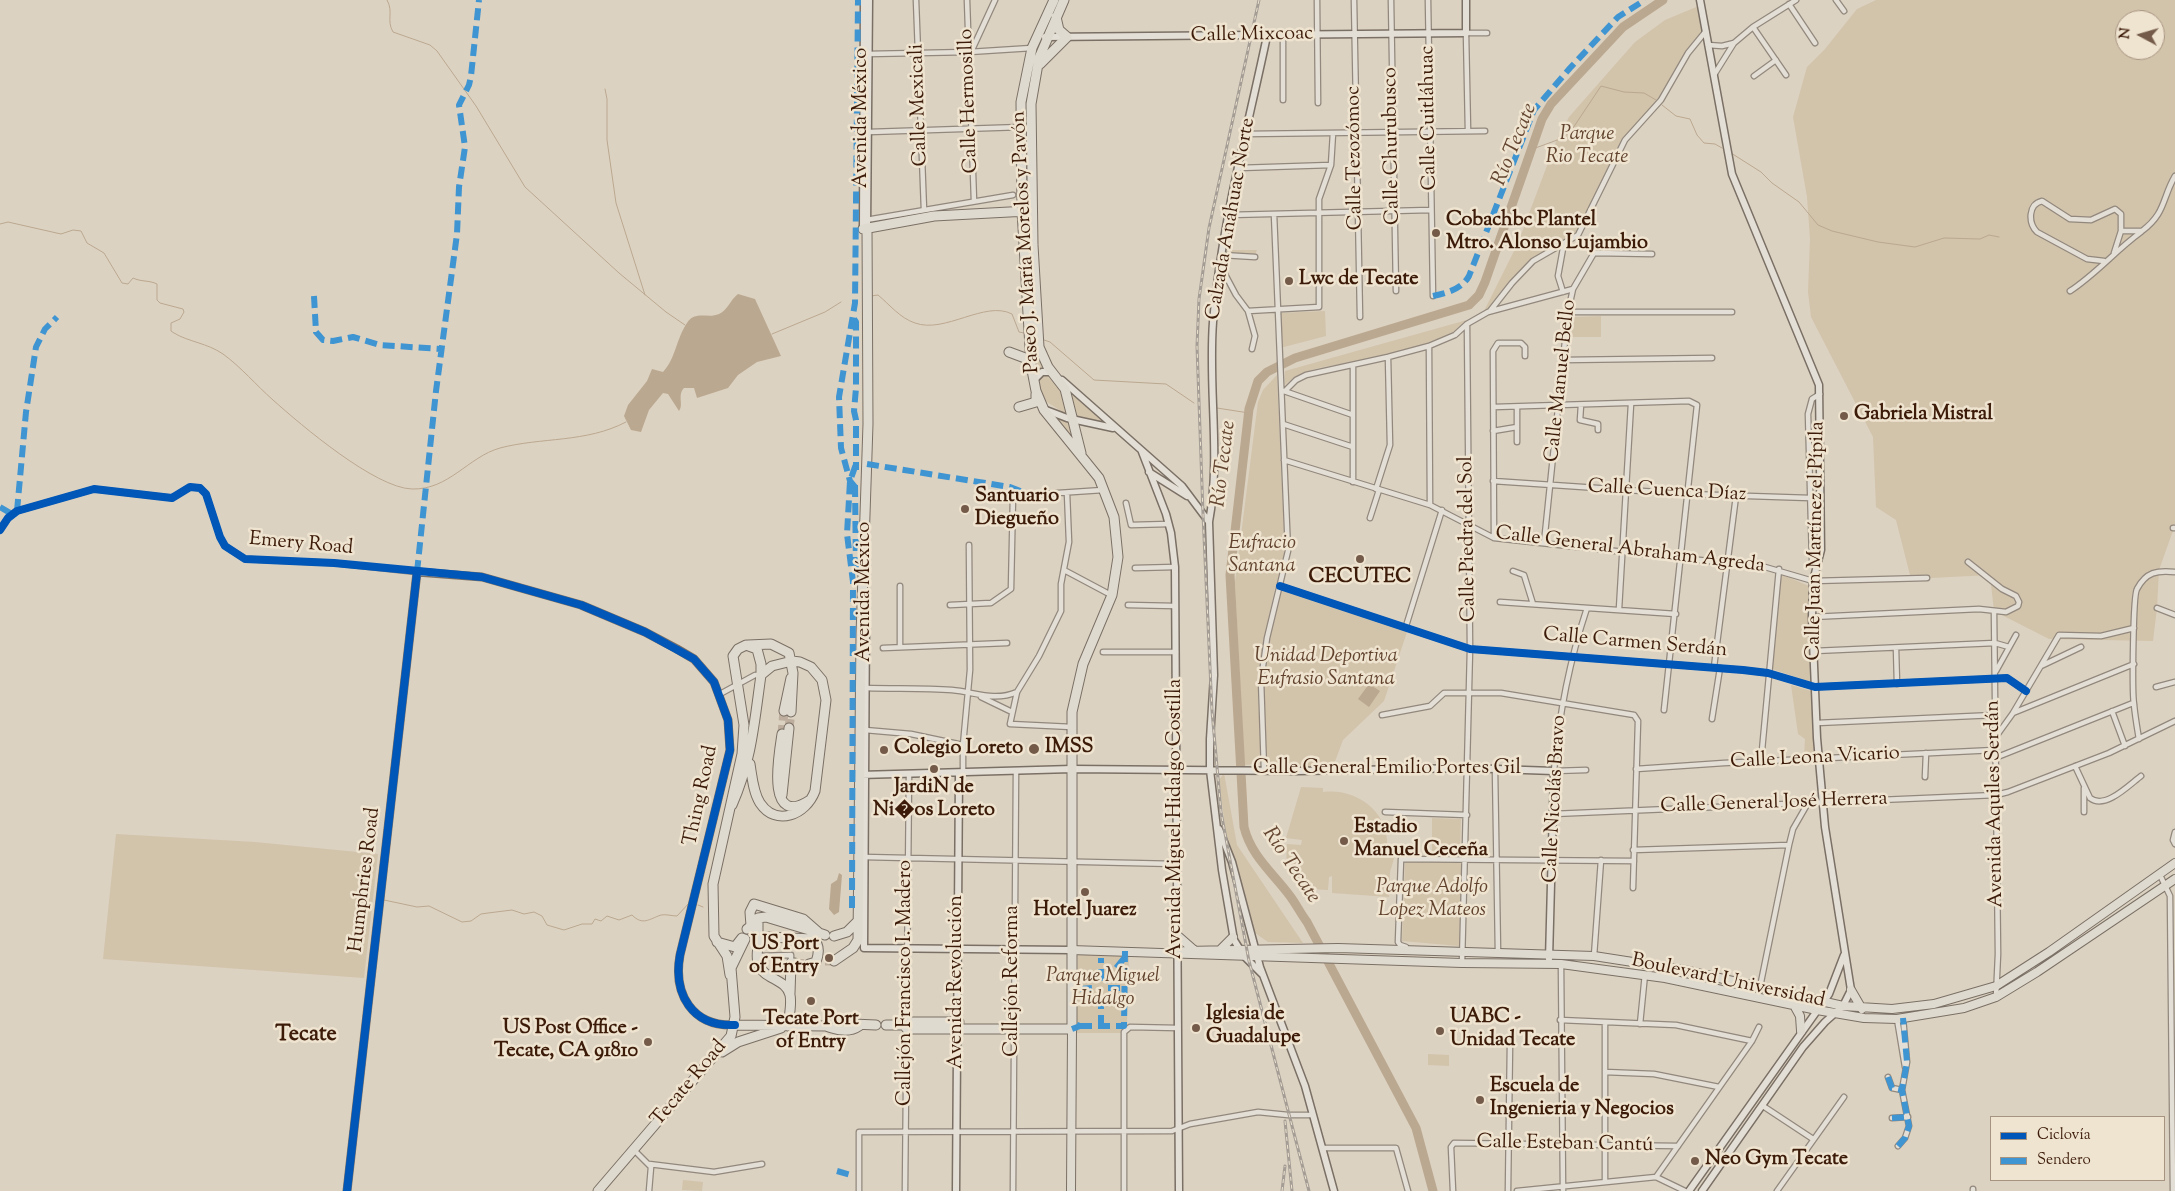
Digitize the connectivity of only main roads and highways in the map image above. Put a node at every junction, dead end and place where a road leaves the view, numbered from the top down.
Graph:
1 (864, 0) edge
2 (868, 0) edge
3 (1054, 0) edge
4 (1064, 0) edge
5 (1466, 0) edge
6 (1700, 0) edge
7 (1056, 17) junction
8 (1037, 36) junction
9 (1266, 36) junction
10 (1067, 37) junction
11 (1047, 38) junction
12 (1037, 67) junction
13 (1032, 210) junction
14 (1022, 211) junction
15 (865, 227) junction
16 (1008, 352) dead end
17 (1031, 365) junction
18 (1052, 372) junction
19 (1034, 387) junction
20 (1019, 407) dead end
21 (1044, 410) junction
22 (1074, 420) junction
23 (1113, 428) junction
24 (1142, 452) junction
25 (1081, 453) junction
26 (1149, 472) junction
27 (1192, 499) junction
28 (1209, 522) junction
29 (418, 572) joint
30 (864, 574) junction
31 (746, 646) junction
32 (792, 661) junction
33 (761, 675) junction
34 (788, 711) tunnel mouth
35 (785, 731) tunnel mouth
36 (749, 761) junction
37 (1072, 769) junction
38 (1176, 770) junction
39 (1210, 770) junction
40 (1554, 771) joint
41 (961, 774) junction
42 (862, 775) junction
43 (812, 799) junction
44 (732, 805) junction
45 (1216, 821) junction
46 (2174, 865) edge
47 (2175, 879) edge
48 (758, 918) junction
49 (858, 921) junction
50 (747, 932) junction
51 (827, 933) junction
52 (1178, 936) junction
53 (1233, 937) junction
54 (717, 942) junction
55 (758, 944) junction
56 (861, 944) junction
57 (958, 950) junction
58 (1072, 950) junction
59 (1194, 950) junction
60 (1220, 950) junction
61 (1845, 951) junction
62 (1179, 952) junction
63 (1257, 952) junction
64 (1242, 953) junction
65 (1549, 953) junction
66 (827, 958) junction
67 (793, 963) road end
68 (1549, 963) junction
69 (809, 964) tunnel mouth
70 (1684, 970) junction
71 (730, 975) junction
72 (1263, 975) junction
73 (1665, 978) junction
74 (1851, 990) junction
75 (790, 996) junction
76 (1823, 1001) junction
77 (1794, 1005) junction
78 (1843, 1006) junction
79 (1862, 1009) junction
80 (1818, 1010) junction
81 (1836, 1013) junction
82 (734, 1025) junction
83 (886, 1025) dead end
84 (958, 1025) junction
85 (788, 1026) junction
86 (876, 1026) dead end
87 (1072, 1026) junction
88 (1801, 1031) junction
89 (711, 1060) junction
90 (347, 1191) edge
91 (598, 1191) edge
92 (956, 1191) edge
93 (1071, 1191) edge
94 (1179, 1191) edge
95 (1334, 1191) edge
96 (1689, 1191) edge
97 (1702, 1191) edge

1 - 15 main road, Avenida México
2 - 15 main road, Avenida México
3 - 8 highway, Paseo J. María Morelos y Pavón
4 - 7 highway, Paseo J. María Morelos y Pavón
5 - 9 main road, Calle Mixcoac
6 - 61 main road, Calle Juan Martínez el Pípila
7 - 10 highway
7 - 11 highway, Paseo J. María Morelos y Pavón
8 - 11 main road, Calle Mixcoac
8 - 14 highway, Paseo J. María Morelos y Pavón
9 - 10 main road, Calle Mixcoac
9 - 28 main road, Calzada Anáhuac Norte
10 - 11 main road, Calle Mixcoac
10 - 12 highway
11 - 12 highway, Paseo J. María Morelos y Pavón
12 - 13 highway, Paseo J. María Morelos y Pavón
13 - 14 highway
13 - 18 highway, Paseo J. María Morelos y Pavón
14 - 15 highway
14 - 17 highway, Paseo J. María Morelos y Pavón
15 - 30 highway, Avenida México
16 - 17 highway
17 - 19 highway, Paseo J. María Morelos y Pavón
18 - 19 main road
18 - 22 highway, Paseo J. María Morelos y Pavón
18 - 23 main road
19 - 20 highway
19 - 21 highway, Paseo J. María Morelos y Pavón
21 - 22 main road
21 - 25 highway, Paseo J. María Morelos y Pavón
22 - 23 main road
22 - 25 highway, Paseo J. María Morelos y Pavón
23 - 24 main road
24 - 26 main road, Avenida Miguel Hidalgo Costilla
24 - 27 main road
25 - 37 highway
26 - 27 main road
26 - 38 main road, Avenida Miguel Hidalgo Costilla
27 - 28 main road
28 - 39 main road, Calzada Anáhuac Norte
29 - 82 main road, Thing Road
29 - 90 main road, Humphries Road
30 - 42 highway
30 - 42 main road, Avenida México
31 - 32 highway
31 - 33 highway
31 - 44 highway
32 - 33 highway
32 - 34 highway
32 - 43 highway
33 - 36 highway
35 - 43 highway
36 - 43 highway
36 - 44 highway
37 - 38 main road, Calle General Emilio Portes Gil
37 - 41 main road, Calle General Emilio Portes Gil
37 - 58 highway
38 - 39 main road, Calle General Emilio Portes Gil
38 - 52 main road, Avenida Miguel Hidalgo Costilla
39 - 40 main road, Calle General Emilio Portes Gil
39 - 45 main road, Calzada Anáhuac Norte
40 - 65 main road, Calle Nicolás Bravo
41 - 42 main road, Calle General Emilio Portes Gil
41 - 57 main road, Avenida Revolución
42 - 49 highway
42 - 56 main road, Avenida México
44 - 54 highway
45 - 53 main road
45 - 63 main road
46 - 79 main road, Boulevard Universidad
47 - 81 main road, Boulevard Universidad
48 - 50 highway
48 - 51 highway
48 - 55 highway
49 - 51 highway
49 - 56 highway
50 - 51 highway
50 - 54 highway
50 - 71 highway
52 - 59 main road
52 - 62 main road, Avenida Miguel Hidalgo Costilla
53 - 60 main road
53 - 64 main road
54 - 71 highway
55 - 66 highway
55 - 75 highway
56 - 57 main road
56 - 66 highway
57 - 58 main road
57 - 84 main road, Avenida Revolución
58 - 62 main road
58 - 87 highway
59 - 60 main road
59 - 62 main road
60 - 64 main road
61 - 74 main road, Calle Juan Martínez el Pípila
61 - 76 main road, Calle Juan Martínez el Pípila
62 - 64 main road
62 - 94 main road, Avenida Miguel Hidalgo Costilla
63 - 64 main road, Boulevard Universidad
63 - 65 main road, Boulevard Universidad
63 - 68 main road, Boulevard Universidad
63 - 72 main road
64 - 72 main road
65 - 68 main road, Calle Nicolás Bravo
65 - 70 main road, Boulevard Universidad
66 - 69 highway
67 - 75 highway
68 - 73 main road, Boulevard Universidad
70 - 73 main road
70 - 76 main road, Boulevard Universidad
71 - 82 highway
72 - 95 main road
73 - 77 main road, Boulevard Universidad
74 - 78 main road
74 - 79 main road
75 - 85 highway
76 - 78 main road, Boulevard Universidad
76 - 80 main road, Calle Juan Martínez el Pípila
77 - 80 main road, Boulevard Universidad
77 - 88 main road
78 - 79 main road, Boulevard Universidad
78 - 81 main road
80 - 81 main road, Boulevard Universidad
80 - 88 main road, Calle Juan Martínez el Pípila
81 - 97 main road
82 - 85 highway, Tecate Road
82 - 89 highway, Tecate Road
83 - 84 highway
84 - 87 highway
84 - 92 main road, Avenida Revolución
85 - 86 highway, Tecate Road
85 - 89 highway
87 - 93 main road
88 - 96 main road, Calle Juan Martínez el Pípila
89 - 91 highway, Tecate Road

